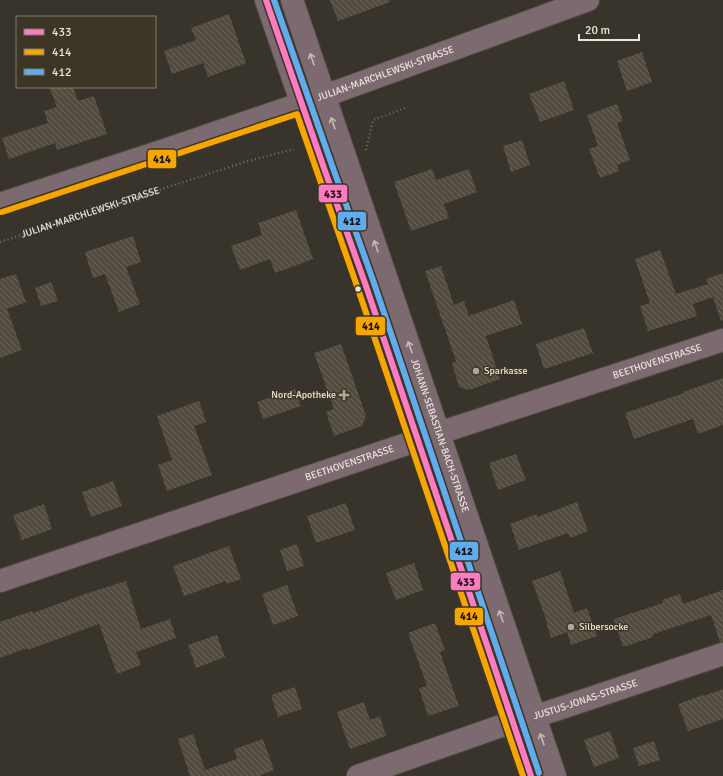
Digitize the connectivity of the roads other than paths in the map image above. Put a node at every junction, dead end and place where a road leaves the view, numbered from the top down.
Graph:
1 (266, 0) edge
2 (292, 0) edge
3 (588, 0) edge
4 (324, 96) junction
5 (302, 104) junction
6 (0, 204) edge
7 (723, 340) edge
8 (439, 433) junction
9 (418, 440) junction
10 (0, 581) edge
11 (723, 654) edge
12 (535, 716) junction
13 (513, 723) junction
14 (358, 776) edge
15 (531, 776) edge
16 (555, 776) edge

1 - 5 street
4 -> 2 street, JOHANN-SEBASTIAN-BACH-STRASSE
3 - 4 street, JULIAN-MARCHLEWSKI-STRASSE
4 - 5 street, JULIAN-MARCHLEWSKI-STRASSE
8 -> 4 street, JOHANN-SEBASTIAN-BACH-STRASSE
5 - 6 street, JULIAN-MARCHLEWSKI-STRASSE
5 - 9 street
7 - 8 street, BEETHOVENSTRASSE
8 - 9 street, BEETHOVENSTRASSE
12 -> 8 street, JOHANN-SEBASTIAN-BACH-STRASSE
9 - 10 street, BEETHOVENSTRASSE
9 - 13 street
11 - 12 street, JUSTUS-JONAS-STRASSE
12 - 13 street, JUSTUS-JONAS-STRASSE
16 -> 12 street, JOHANN-SEBASTIAN-BACH-STRASSE
13 - 14 street, JUSTUS-JONAS-STRASSE
13 - 15 street

